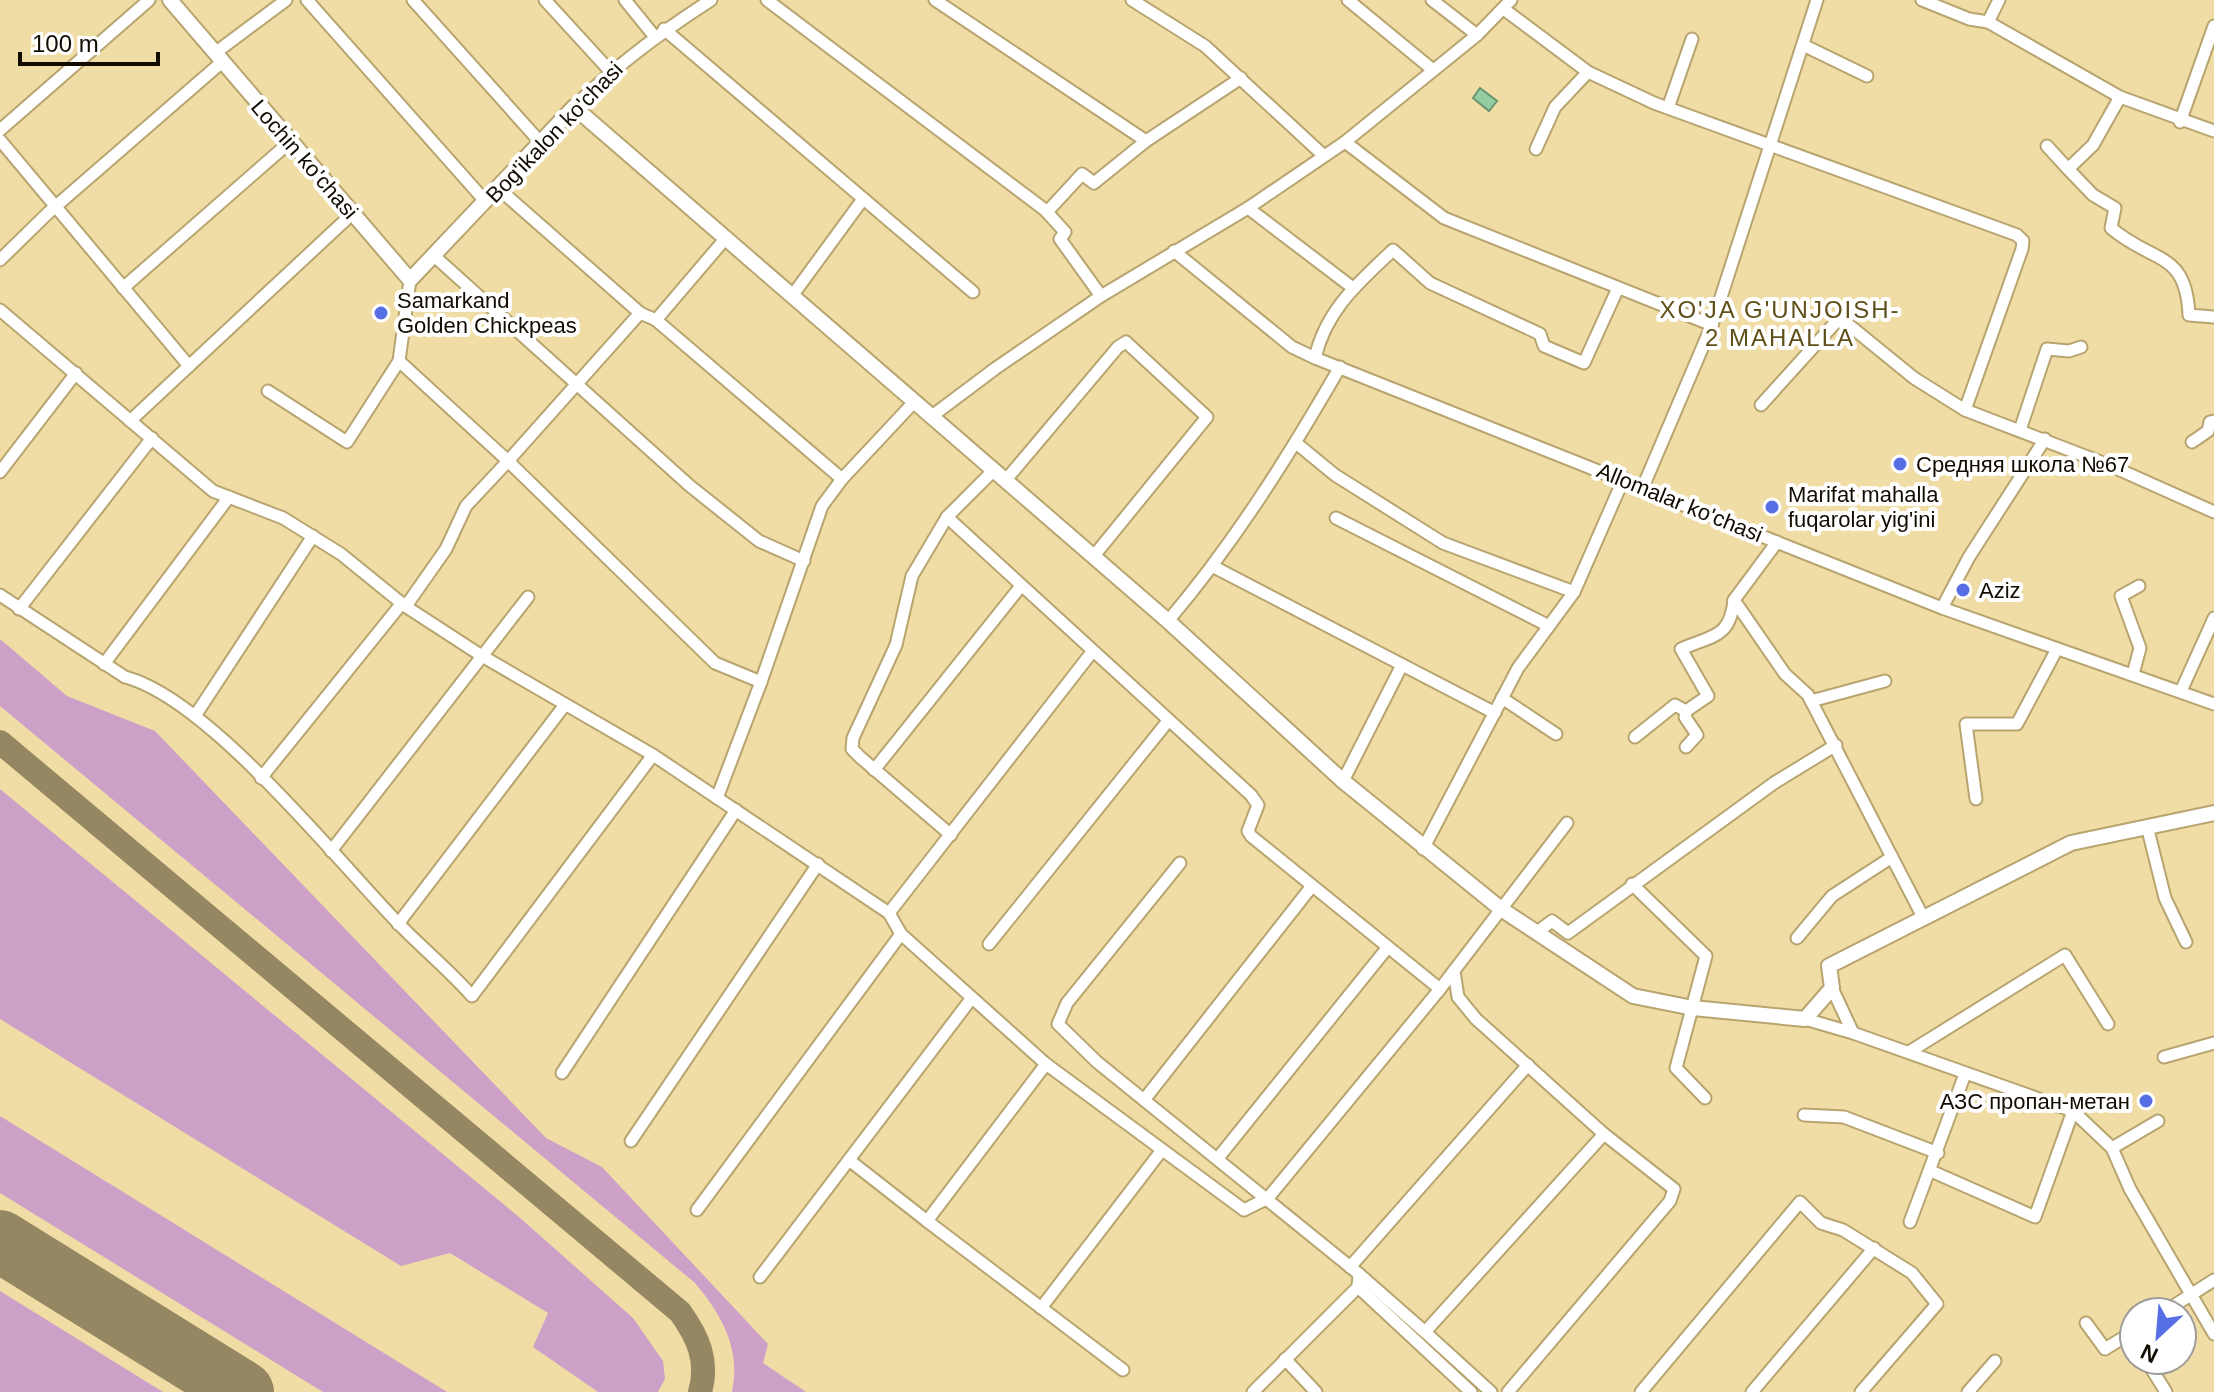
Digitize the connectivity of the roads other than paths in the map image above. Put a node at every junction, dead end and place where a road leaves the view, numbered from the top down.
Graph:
1 (149, 0) edge
2 (170, 0) edge
3 (286, 0) edge
4 (307, 0) edge
5 (413, 0) edge
6 (545, 0) edge
7 (625, 0) edge
8 (711, 0) edge
9 (767, 0) edge
10 (935, 0) edge
11 (1132, 0) edge
12 (1348, 0) edge
13 (1432, 0) edge
14 (1817, 0) edge
15 (1922, 0) edge
16 (1999, 0) edge
17 (1508, 5) edge
18 (1988, 22) junction
19 (2214, 26) edge
20 (660, 33) junction
21 (1477, 35) junction
22 (1692, 39) dead end
23 (1803, 45) junction
24 (219, 58) junction
25 (1433, 70) junction
26 (610, 71) junction
27 (1588, 72) junction
28 (1867, 76) dead end
29 (1241, 78) junction
30 (2120, 97) junction
31 (574, 107) junction
32 (1668, 108) junction
33 (2180, 122) junction
34 (0, 130) edge
35 (2214, 131) edge
36 (0, 140) edge
37 (291, 141) junction
38 (1146, 141) junction
39 (1345, 142) junction
40 (541, 143) junction
41 (1773, 143) junction
42 (2047, 146) dead end
43 (1536, 149) dead end
44 (1323, 155) junction
45 (2068, 169) junction
46 (499, 189) junction
47 (863, 199) junction
48 (486, 202) junction
49 (58, 207) junction
50 (1248, 208) junction
51 (1047, 212) junction
52 (353, 213) junction
53 (725, 239) junction
54 (1174, 251) junction
55 (433, 255) junction
56 (0, 260) edge
57 (410, 280) junction
58 (123, 288) junction
59 (1353, 288) junction
60 (1618, 288) junction
61 (973, 292) dead end
62 (792, 296) junction
63 (1101, 296) junction
64 (0, 310) edge
65 (640, 313) junction
66 (2214, 317) edge
67 (656, 320) junction
68 (1712, 325) junction
69 (2081, 347) dead end
70 (1315, 358) junction
71 (399, 361) junction
72 (189, 366) junction
73 (1340, 367) junction
74 (76, 373) junction
75 (576, 384) junction
76 (268, 391) dead end
77 (915, 401) junction
78 (1761, 405) dead end
79 (1965, 410) junction
80 (932, 416) junction
81 (130, 421) junction
82 (2214, 421) edge
83 (2020, 430) junction
84 (152, 438) junction
85 (2045, 439) junction
86 (2192, 442) dead end
87 (1296, 443) junction
88 (508, 461) junction
89 (0, 472) edge
90 (999, 476) junction
91 (1624, 478) junction
92 (842, 479) junction
93 (1643, 487) junction
94 (229, 497) junction
95 (2214, 512) edge
96 (947, 517) junction
97 (1336, 518) dead end
98 (313, 536) junction
99 (1777, 542) junction
100 (1093, 557) junction
101 (804, 561) junction
102 (1214, 567) junction
103 (1021, 586) junction
104 (2139, 586) dead end
105 (1574, 592) junction
106 (0, 595) edge
107 (528, 597) dead end
108 (1734, 600) junction
109 (402, 603) junction
110 (1942, 608) junction
111 (19, 609) junction
112 (2214, 618) edge
113 (1168, 621) junction
114 (1549, 626) junction
115 (2057, 649) junction
116 (1092, 652) junction
117 (482, 656) junction
118 (104, 664) junction
119 (1402, 665) junction
120 (2133, 674) junction
121 (1885, 681) dead end
122 (761, 682) junction
123 (2181, 691) junction
124 (1502, 698) junction
125 (1811, 701) junction
126 (2214, 704) edge
127 (564, 706) junction
128 (1686, 711) junction
129 (1495, 713) junction
130 (195, 716) junction
131 (1168, 721) junction
132 (1556, 734) dead end
133 (1635, 737) dead end
134 (1836, 745) junction
135 (1686, 747) dead end
136 (653, 755) junction
137 (874, 770) junction
138 (261, 778) junction
139 (1343, 781) junction
140 (717, 798) junction
141 (1976, 799) dead end
142 (736, 810) junction
143 (2214, 813) edge
144 (1567, 823) dead end
145 (2147, 826) junction
146 (951, 835) junction
147 (1423, 849) junction
148 (331, 851) junction
149 (1892, 857) junction
150 (1180, 863) dead end
151 (818, 864) junction
152 (1632, 884) junction
153 (1312, 886) junction
154 (1501, 909) junction
155 (889, 913) junction
156 (1924, 919) junction
157 (398, 924) junction
158 (1536, 933) junction
159 (901, 934) junction
160 (1797, 938) dead end
161 (2186, 942) dead end
162 (989, 944) dead end
163 (1388, 947) junction
164 (1454, 971) junction
165 (1832, 988) junction
166 (1440, 989) junction
167 (971, 999) junction
168 (1693, 1008) junction
169 (1805, 1019) junction
170 (2108, 1024) dead end
171 (1853, 1033) junction
172 (2214, 1043) edge
173 (1909, 1052) junction
174 (2164, 1057) dead end
175 (1046, 1064) junction
176 (1528, 1065) junction
177 (562, 1073) dead end
178 (1965, 1074) junction
179 (1705, 1098) dead end
180 (1144, 1100) junction
181 (2073, 1111) junction
182 (1804, 1115) dead end
183 (2158, 1121) dead end
184 (1604, 1134) junction
185 (631, 1141) dead end
186 (2112, 1148) junction
187 (1162, 1150) junction
188 (1938, 1153) junction
189 (1218, 1158) junction
190 (849, 1160) junction
191 (1931, 1171) junction
192 (1268, 1198) junction
193 (697, 1210) dead end
194 (927, 1221) junction
195 (1910, 1222) dead end
196 (1874, 1248) junction
197 (1354, 1270) junction
198 (760, 1277) dead end
199 (2214, 1280) edge
200 (1358, 1287) junction
201 (2190, 1295) junction
202 (1041, 1308) junction
203 (2086, 1323) dead end
204 (1425, 1332) junction
205 (2214, 1334) edge
206 (2118, 1342) edge
207 (1285, 1359) junction
208 (1995, 1361) dead end
209 (1123, 1370) dead end
210 (1253, 1392) edge
211 (1316, 1392) edge
212 (1471, 1392) edge
213 (1491, 1392) edge
214 (1508, 1392) edge
215 (1641, 1392) edge
216 (1752, 1392) edge
217 (1861, 1392) edge
218 (1968, 1392) edge

1 - 34 street
2 - 24 street, Lochin ko'chasi
3 - 24 street
4 - 48 street
5 - 40 street
6 - 26 street
7 - 20 street
8 - 20 street, Bog'ikalon ko'chasi
9 - 51 street
10 - 38 street
11 - 29 street
12 - 25 street
13 - 21 street
14 - 23 street
15 - 18 street
16 - 18 street
17 - 21 street
17 - 27 street
18 - 30 street
19 - 33 street
20 - 26 street, Bog'ikalon ko'chasi
20 - 47 street
21 - 25 street
22 - 32 street
23 - 28 street
23 - 41 street
24 - 37 street, Lochin ko'chasi
24 - 49 street
25 - 39 street
26 - 31 street, Bog'ikalon ko'chasi
27 - 32 street
27 - 43 street
29 - 38 street
29 - 44 street
30 - 33 street
30 - 45 street
31 - 40 street, Bog'ikalon ko'chasi
31 - 53 street
32 - 41 street
33 - 35 street
36 - 49 street
37 - 52 street, Lochin ko'chasi
37 - 58 street
38 - 51 street
39 - 44 street
39 - 60 street
40 - 46 street, Bog'ikalon ko'chasi
41 - 68 street
41 - 79 street
42 - 45 street
44 - 50 street
45 - 66 street
46 - 48 street, Bog'ikalon ko'chasi
46 - 65 street
47 - 61 street
47 - 62 street
48 - 55 street, Bog'ikalon ko'chasi
49 - 56 street
49 - 58 street
50 - 54 street
50 - 59 street
51 - 63 street
52 - 57 street, Lochin ko'chasi
52 - 72 street
53 - 62 street
53 - 67 street
54 - 63 street
54 - 70 street, Allomalar ko'chasi
55 - 57 street, Bog'ikalon ko'chasi
55 - 75 street
57 - 71 street
58 - 72 street
59 - 60 street
59 - 70 street
60 - 68 street
62 - 77 street
63 - 80 street
64 - 74 street
65 - 67 street
65 - 75 street
67 - 92 street
68 - 93 street
69 - 83 street
70 - 73 street, Allomalar ko'chasi
71 - 76 street
71 - 88 street
72 - 81 street
73 - 87 street
73 - 91 street, Allomalar ko'chasi
74 - 81 street
74 - 89 street
75 - 88 street
75 - 101 street
77 - 80 street
77 - 92 street
78 - 79 street
79 - 83 street
80 - 90 street
81 - 84 street
82 - 86 street
83 - 85 street
84 - 94 street
84 - 111 street
85 - 95 street
85 - 110 street
87 - 102 street
87 - 105 street
88 - 109 street
88 - 122 street
90 - 96 street
90 - 100 street
90 - 100 street
91 - 93 street, Allomalar ko'chasi
91 - 105 street
92 - 101 street
93 - 99 street, Allomalar ko'chasi
94 - 98 street
94 - 118 street
96 - 103 street
96 - 137 street
97 - 114 street
98 - 109 street
98 - 130 street
99 - 108 street
99 - 110 street, Allomalar ko'chasi
100 - 113 street
101 - 122 street
102 - 113 street
102 - 119 street
103 - 116 street
103 - 137 street
104 - 120 street
105 - 114 street
106 - 111 street
107 - 117 street
108 - 125 street
108 - 128 street
109 - 117 street
109 - 138 street
110 - 115 street, Allomalar ko'chasi
111 - 118 street
112 - 123 street
113 - 139 street
114 - 124 street
115 - 120 street, Allomalar ko'chasi
115 - 141 street
116 - 131 street
116 - 146 street
117 - 127 street
117 - 148 street
118 - 130 street
119 - 129 street
119 - 139 street
120 - 123 street, Allomalar ko'chasi
121 - 125 street
122 - 140 street
123 - 126 street, Allomalar ko'chasi
124 - 129 street
124 - 132 street
125 - 134 street
127 - 136 street
127 - 157 street
128 - 133 street
128 - 135 street
129 - 147 street
130 - 138 street
131 - 153 street
131 - 162 street
134 - 149 street
134 - 152 street
136 - 140 street
136 - 157 street
137 - 146 street
138 - 148 street
139 - 147 street
140 - 142 street
142 - 151 street
142 - 177 street
143 - 145 street
144 - 154 street
145 - 156 street
145 - 161 street
146 - 155 street
147 - 154 street
148 - 157 street
149 - 156 street
149 - 160 street
150 - 180 street
151 - 155 street
151 - 185 street
152 - 158 street
152 - 168 street
153 - 163 street
153 - 180 street
154 - 158 street
154 - 164 street
155 - 159 street
156 - 165 street
158 - 168 street
159 - 167 street
159 - 193 street
163 - 166 street
163 - 189 street
164 - 166 street
164 - 176 street
165 - 169 street
165 - 171 street
166 - 192 street
167 - 175 street
167 - 190 street
168 - 169 street
168 - 179 street
169 - 171 street
170 - 173 street
171 - 173 street
172 - 174 street
173 - 178 street
175 - 187 street
175 - 194 street
176 - 184 street
176 - 197 street
178 - 181 street
178 - 188 street
180 - 189 street
181 - 186 street
181 - 191 street
182 - 188 street
183 - 186 street
184 - 204 street
184 - 214 street
186 - 201 street
187 - 192 street
187 - 202 street
188 - 191 street
189 - 192 street
190 - 194 street
190 - 198 street
191 - 195 street
192 - 197 street
194 - 202 street
196 - 215 street
196 - 216 street
196 - 217 street
197 - 200 street
197 - 204 street
199 - 201 street
200 - 207 street
200 - 212 street
201 - 205 street
202 - 209 street
203 - 206 street
204 - 213 street
207 - 210 street
207 - 211 street
208 - 218 street

